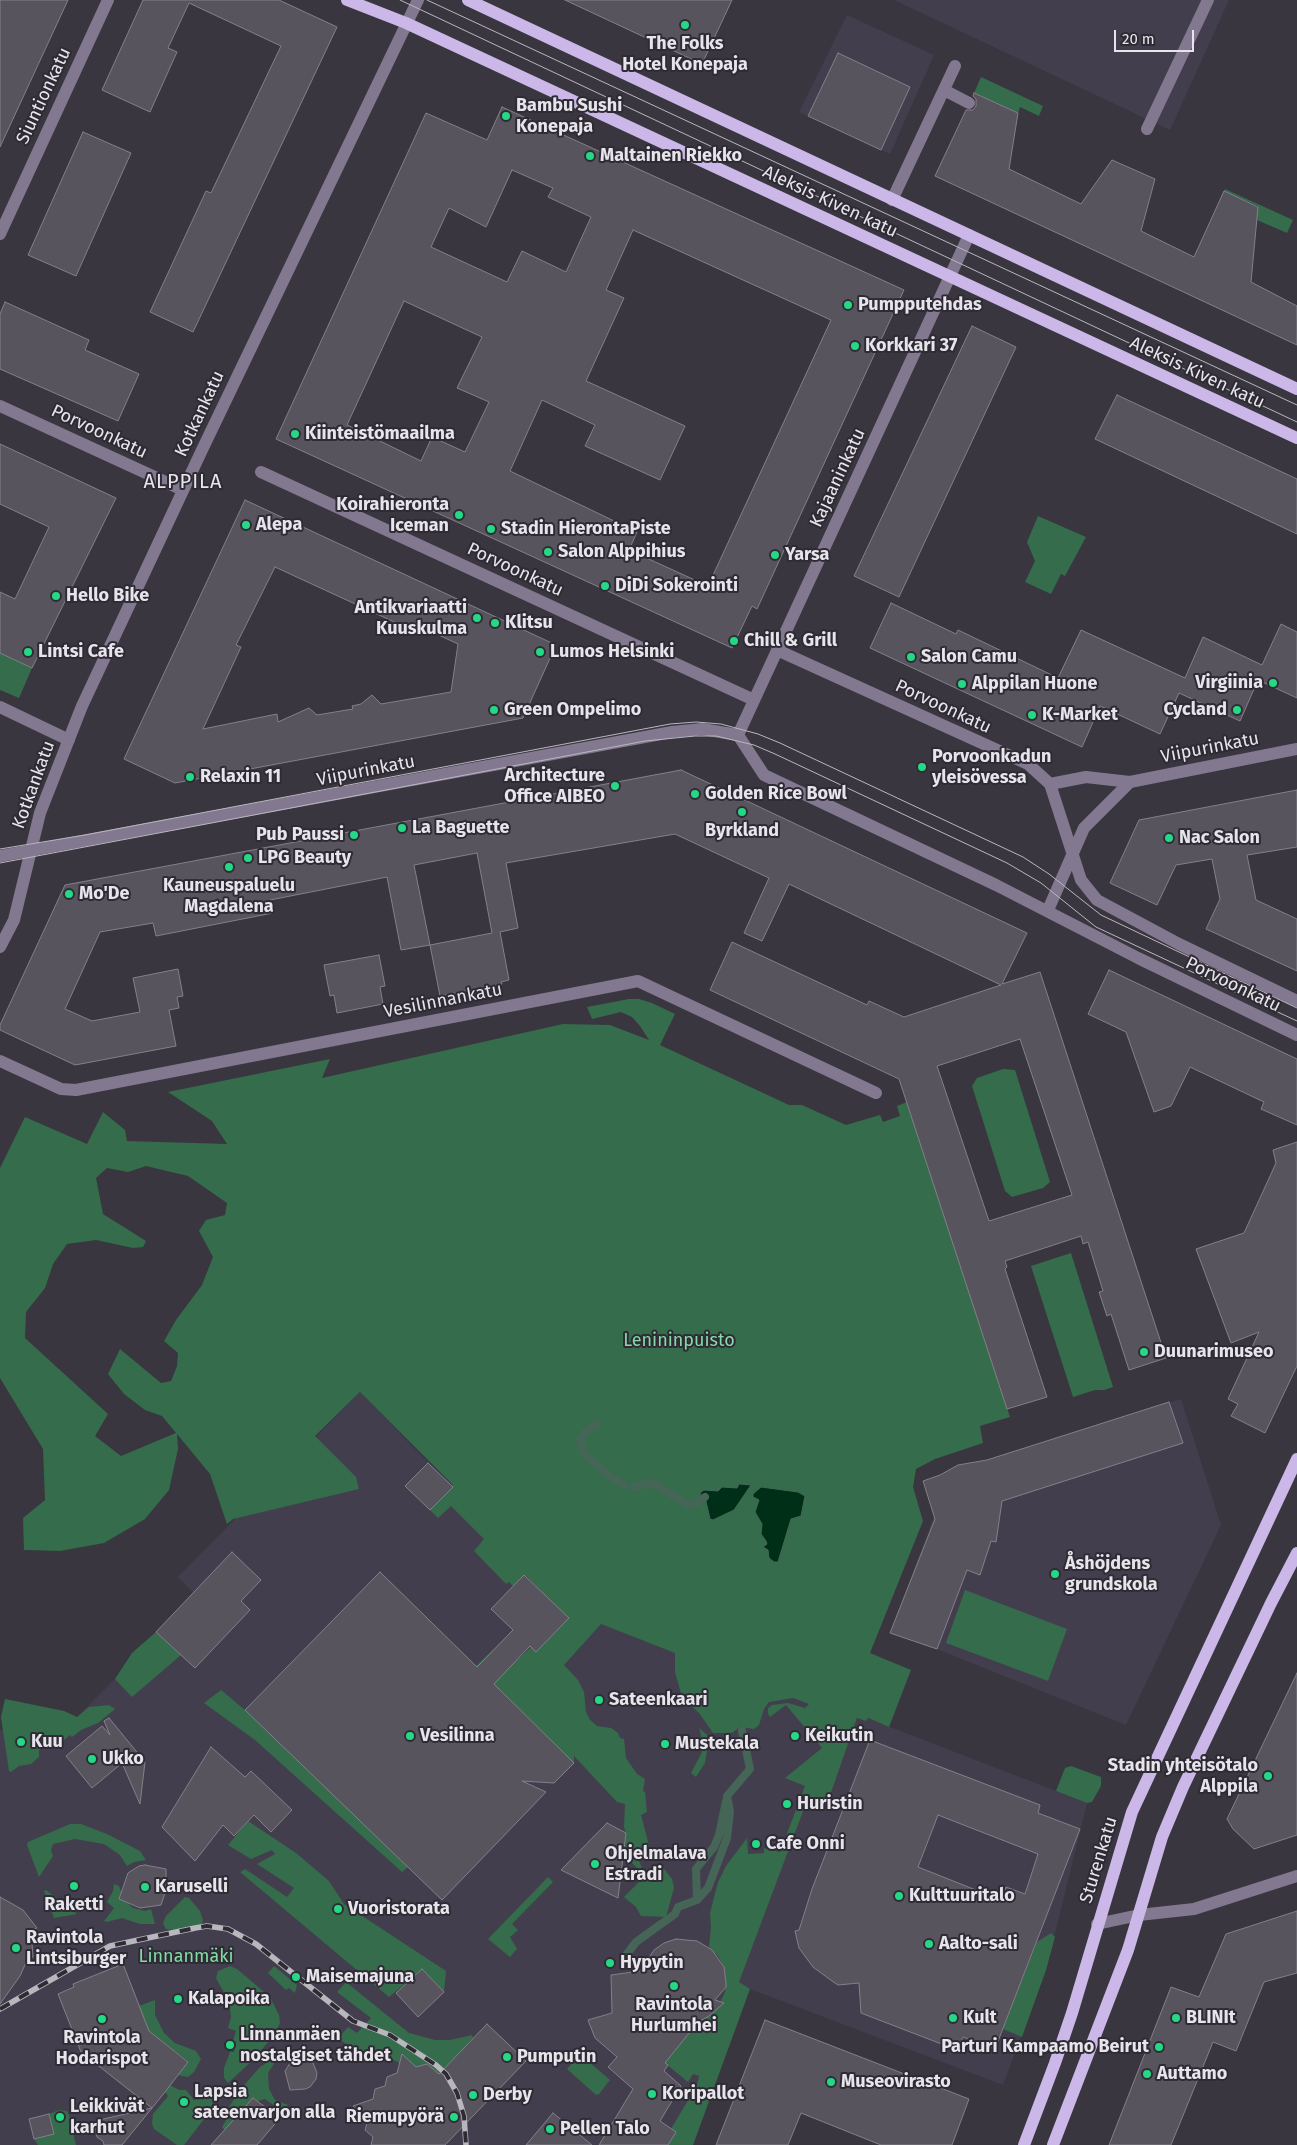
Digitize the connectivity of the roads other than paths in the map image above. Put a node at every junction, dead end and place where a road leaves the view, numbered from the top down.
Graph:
1 (108, 0) edge
2 (347, 0) edge
3 (418, 0) edge
4 (468, 0) edge
5 (1208, 0) edge
6 (406, 23) junction
7 (955, 66) dead end
8 (944, 90) junction
9 (969, 102) dead end
10 (1147, 130) dead end
11 (892, 200) junction
12 (0, 234) edge
13 (969, 235) junction
14 (951, 277) junction
15 (1297, 389) edge
16 (0, 406) edge
17 (1297, 438) edge
18 (261, 472) dead end
19 (183, 490) junction
20 (778, 650) junction
21 (754, 700) junction
22 (0, 707) edge
23 (738, 735) junction
24 (69, 740) junction
25 (1297, 749) edge
26 (1130, 782) junction
27 (1050, 784) junction
28 (30, 851) junction
29 (1073, 854) junction
30 (0, 856) edge
31 (1048, 910) junction
32 (0, 947) edge
33 (1297, 1001) edge
34 (1297, 1035) edge
35 (0, 1062) edge
36 (876, 1093) dead end
37 (1297, 1459) edge
38 (1297, 1553) edge
39 (1297, 1876) edge
40 (1139, 1915) junction
41 (1097, 1924) junction
42 (1024, 2145) edge
43 (1053, 2145) edge

1 - 12 street, Siuntionkatu
2 - 6 main road, Aleksis Kiven katu
3 - 6 street, Kotkankatu
4 - 11 main road, Aleksis Kiven katu
5 - 10 street
6 - 14 main road, Aleksis Kiven katu
6 - 19 street, Kotkankatu
7 - 8 street
8 - 9 street
8 - 11 street
11 - 13 main road, Aleksis Kiven katu
13 - 14 street, Kajaaninkatu
13 - 15 main road, Aleksis Kiven katu
14 - 17 main road, Aleksis Kiven katu
14 - 20 street, Kajaaninkatu
16 - 19 street, Porvoonkatu
18 - 21 street, Porvoonkatu
19 - 24 street, Kotkankatu
20 - 21 street, Kajaaninkatu
20 - 27 street, Porvoonkatu
21 - 23 street, Kajaaninkatu
22 - 24 street
23 - 28 street, Viipurinkatu
23 - 31 street, Porvoonkatu
24 - 28 street, Kotkankatu
25 - 26 street, Viipurinkatu
26 - 27 street, Viipurinkatu
26 - 29 street
27 - 29 street, Porvoonkatu
28 - 30 street, Viipurinkatu
28 - 32 street, Kotkankatu
29 - 31 street
29 - 33 street, Porvoonkatu
31 - 34 street, Porvoonkatu
35 - 36 street, Vesilinnankatu
37 - 41 main road, Sturenkatu
38 - 40 main road
39 - 40 street
40 - 41 street
40 - 43 main road
41 - 42 main road, Sturenkatu

